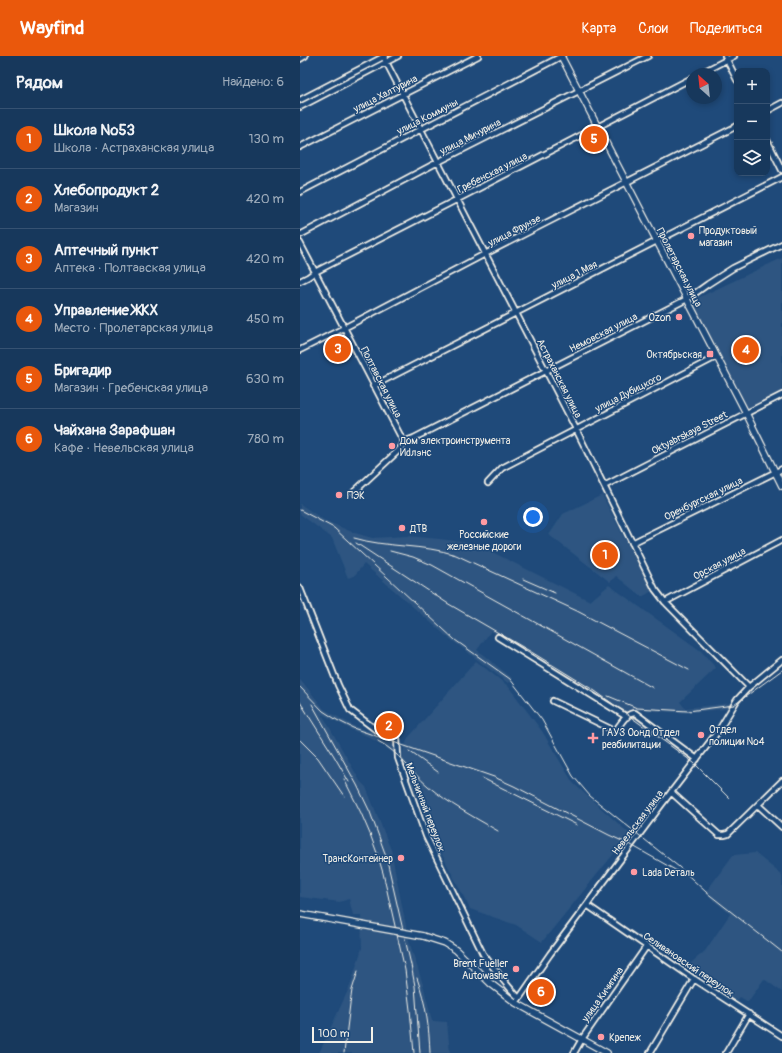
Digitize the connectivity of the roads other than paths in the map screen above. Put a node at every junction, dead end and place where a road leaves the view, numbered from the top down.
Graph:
1 (306, 56) edge
2 (384, 56) edge
3 (398, 56) edge
4 (478, 56) edge
5 (561, 56) edge
6 (648, 56) edge
7 (734, 56) edge
8 (726, 58) edge
9 (300, 59) edge
10 (386, 62) junction
11 (709, 68) edge
12 (734, 74) edge
13 (686, 81) edge
14 (579, 91) junction
15 (403, 94) junction
16 (300, 100) edge
17 (782, 103) edge
18 (300, 107) edge
19 (770, 109) edge
20 (598, 127) junction
21 (734, 128) edge
22 (421, 129) junction
23 (770, 146) edge
24 (300, 147) edge
25 (438, 162) junction
26 (782, 170) edge
27 (782, 177) edge
28 (626, 183) junction
29 (300, 192) edge
30 (458, 199) junction
31 (300, 234) edge
32 (656, 241) junction
33 (300, 243) edge
34 (782, 244) edge
35 (485, 254) junction
36 (315, 272) junction
37 (300, 281) edge
38 (687, 299) junction
39 (516, 313) junction
40 (344, 328) junction
41 (300, 350) edge
42 (716, 357) junction
43 (546, 370) junction
44 (373, 386) junction
45 (782, 395) edge
46 (746, 414) junction
47 (576, 429) junction
48 (406, 441) junction
49 (782, 469) edge
50 (776, 473) junction
51 (488, 483) dead end
52 (604, 486) junction
53 (782, 486) edge
54 (354, 492) dead end
55 (782, 540) edge
56 (632, 543) junction
57 (300, 588) edge
58 (665, 602) junction
59 (498, 637) dead end
60 (782, 660) edge
61 (749, 687) junction
62 (553, 701) dead end
63 (626, 717) junction
64 (697, 759) junction
65 (782, 781) edge
66 (671, 792) junction
67 (758, 805) junction
68 (782, 827) edge
69 (587, 905) junction
70 (300, 914) edge
71 (646, 947) junction
72 (694, 979) junction
73 (520, 998) junction
74 (516, 1003) junction
75 (749, 1014) junction
76 (782, 1036) edge
77 (582, 1039) junction
78 (574, 1053) edge
79 (607, 1053) edge
80 (650, 1053) edge
81 (726, 1053) edge

1 - 9 street
2 - 10 street, Астраханская улица
2 - 16 street
3 - 10 street
4 - 15 street, улица Халтурина
5 - 14 main road, Пролетарская улица
5 - 22 street, улица Коммуны
6 - 14 street, улица Мичурина
7 - 8 street
8 - 11 street
8 - 12 street
10 - 15 street, Астраханская улица
10 - 18 street
13 - 20 street, Гребенская улица
14 - 20 main road, Пролетарская улица
14 - 25 street, улица Мичурина
15 - 22 street, Астраханская улица
15 - 24 street, улица Халтурина
17 - 19 street
20 - 28 main road, Пролетарская улица
20 - 30 street, Гребенская улица
21 - 28 street, улица Фрунзе
22 - 25 street, Астраханская улица
22 - 29 street, улица Коммуны
23 - 26 street
25 - 30 street, Астраханская улица
25 - 31 street, улица Мичурина
27 - 32 street, улица 1 Мая
28 - 32 main road, Пролетарская улица
28 - 35 street, улица Фрунзе
30 - 35 street, Астраханская улица
30 - 36 street, Гребенская улица
32 - 38 main road, Пролетарская улица
32 - 39 street, улица 1 Мая
33 - 36 street, Полтавская улица
34 - 38 street, Немовская улица
35 - 39 street, Астраханская улица
35 - 40 street, улица Фрунзе
36 - 37 street, Гребенская улица
36 - 40 street, Полтавская улица
38 - 42 main road, Пролетарская улица
38 - 43 street, Немовская улица
39 - 43 street, Астраханская улица
39 - 44 street, улица 1 Мая
40 - 41 street, улица Фрунзе
40 - 44 street, Полтавская улица
42 - 46 main road, Пролетарская улица
42 - 47 street, улица Дубицкого
43 - 47 street, Астраханская улица
43 - 48 street, Немовская улица
44 - 48 street, Полтавская улица
45 - 46 street, Oktyabrskaya Street
46 - 50 main road, Пролетарская улица
46 - 52 street, Oktyabrskaya Street
47 - 51 street, улица Дубицкого
47 - 52 street, Астраханская улица
48 - 54 street
49 - 50 street, Оренбургская улица
50 - 53 main road, Пролетарская улица
50 - 56 street, Оренбургская улица
52 - 56 street, Астраханская улица
55 - 58 street, Орская улица
56 - 58 street, Астраханская улица
57 - 73 street, Мельничный переулок
58 - 61 street, Астраханская улица
59 - 63 street
60 - 61 street, Невельская улица
61 - 64 street, Невельская улица
62 - 63 street
63 - 64 street
64 - 66 street, Невельская улица
65 - 67 street
66 - 67 street
66 - 69 street, Невельская улица
67 - 68 street
69 - 71 street, Селивановский переулок
69 - 73 street, Невельская улица
70 - 74 main road, bridge
71 - 72 street, Селивановский переулок
71 - 77 street, улица Кичигина
72 - 75 street, Селивановский переулок
72 - 80 street
73 - 74 street, Невельская улица
74 - 77 main road
75 - 76 street, Селивановский переулок
75 - 81 street
77 - 78 street, улица Кичигина
77 - 79 main road

